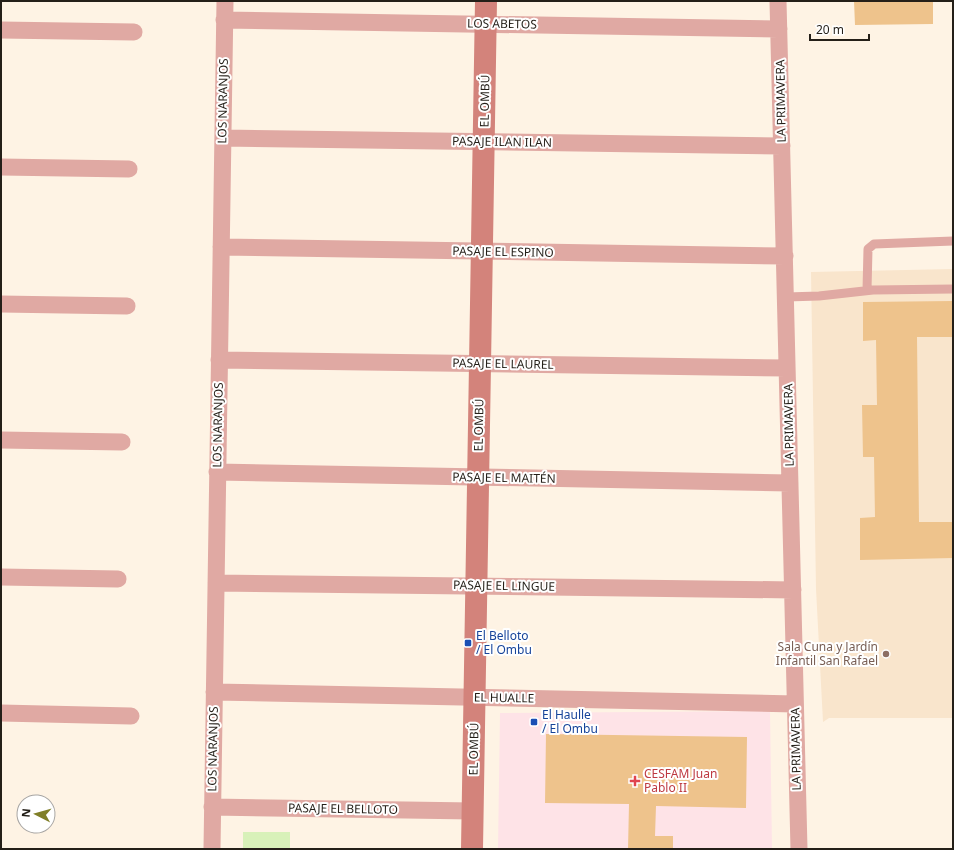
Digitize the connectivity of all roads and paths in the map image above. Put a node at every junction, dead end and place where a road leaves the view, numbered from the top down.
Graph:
1 (225, 1) edge
2 (486, 1) edge
3 (778, 1) edge
4 (224, 20) junction
5 (486, 24) junction
6 (779, 28) junction
7 (1, 30) edge
8 (134, 32) dead end
9 (223, 138) junction
10 (484, 142) junction
11 (782, 146) junction
12 (1, 167) edge
13 (129, 169) dead end
14 (953, 241) edge
15 (221, 247) junction
16 (482, 252) junction
17 (785, 256) junction
18 (953, 289) edge
19 (867, 290) junction
20 (786, 297) junction
21 (1, 304) edge
22 (127, 306) dead end
23 (219, 360) junction
24 (480, 364) junction
25 (787, 368) junction
26 (1, 440) edge
27 (122, 442) dead end
28 (217, 472) junction
29 (478, 477) junction
30 (790, 483) junction
31 (1, 577) edge
32 (118, 579) dead end
33 (216, 583) junction
34 (477, 586) junction
35 (793, 590) junction
36 (214, 692) junction
37 (475, 697) junction
38 (795, 704) junction
39 (1, 713) edge
40 (131, 716) dead end
41 (212, 807) junction
42 (473, 811) junction
43 (212, 849) edge
44 (472, 849) edge
45 (799, 849) edge

1 - 4 street, LOS NARANJOS
2 - 5 street, EL OMBÚ
3 - 6 street, LA PRIMAVERA
4 - 5 street, LOS ABETOS
4 - 9 street, LOS NARANJOS
5 - 6 street, LOS ABETOS
5 - 10 street, EL OMBÚ
6 - 11 street, LA PRIMAVERA
7 - 8 street
9 - 10 street, PASAJE ILAN ILAN
9 - 15 street, LOS NARANJOS
10 - 11 street, PASAJE ILAN ILAN
10 - 16 street, EL OMBÚ
11 - 17 street, LA PRIMAVERA
12 - 13 street
14 - 19 lane
15 - 16 street, PASAJE EL ESPINO
15 - 23 street, LOS NARANJOS
16 - 17 street, PASAJE EL ESPINO
16 - 24 street, EL OMBÚ
17 - 20 street, LA PRIMAVERA
18 - 19 lane
19 - 20 lane
20 - 25 street, LA PRIMAVERA
21 - 22 street
23 - 24 street, PASAJE EL LAUREL
23 - 28 street, LOS NARANJOS
24 - 25 street, PASAJE EL LAUREL
24 - 29 street, EL OMBÚ
25 - 30 street, LA PRIMAVERA
26 - 27 street
28 - 29 street, PASAJE EL MAITÉN
28 - 33 street, LOS NARANJOS
29 - 30 street, PASAJE EL MAITÉN
29 - 34 street, EL OMBÚ
30 - 35 street, LA PRIMAVERA
31 - 32 street
33 - 34 street, PASAJE EL LINGUE
33 - 36 street, LOS NARANJOS
34 - 35 street, PASAJE EL LINGUE
34 - 37 street, EL OMBÚ
35 - 38 street, LA PRIMAVERA
36 - 37 street, EL HUALLE
36 - 41 street, LOS NARANJOS
37 - 38 street, EL HUALLE
37 - 42 street, EL OMBÚ
38 - 45 street, LA PRIMAVERA
39 - 40 street
41 - 42 street, PASAJE EL BELLOTO
41 - 43 street, LOS NARANJOS
42 - 44 street, EL OMBÚ

